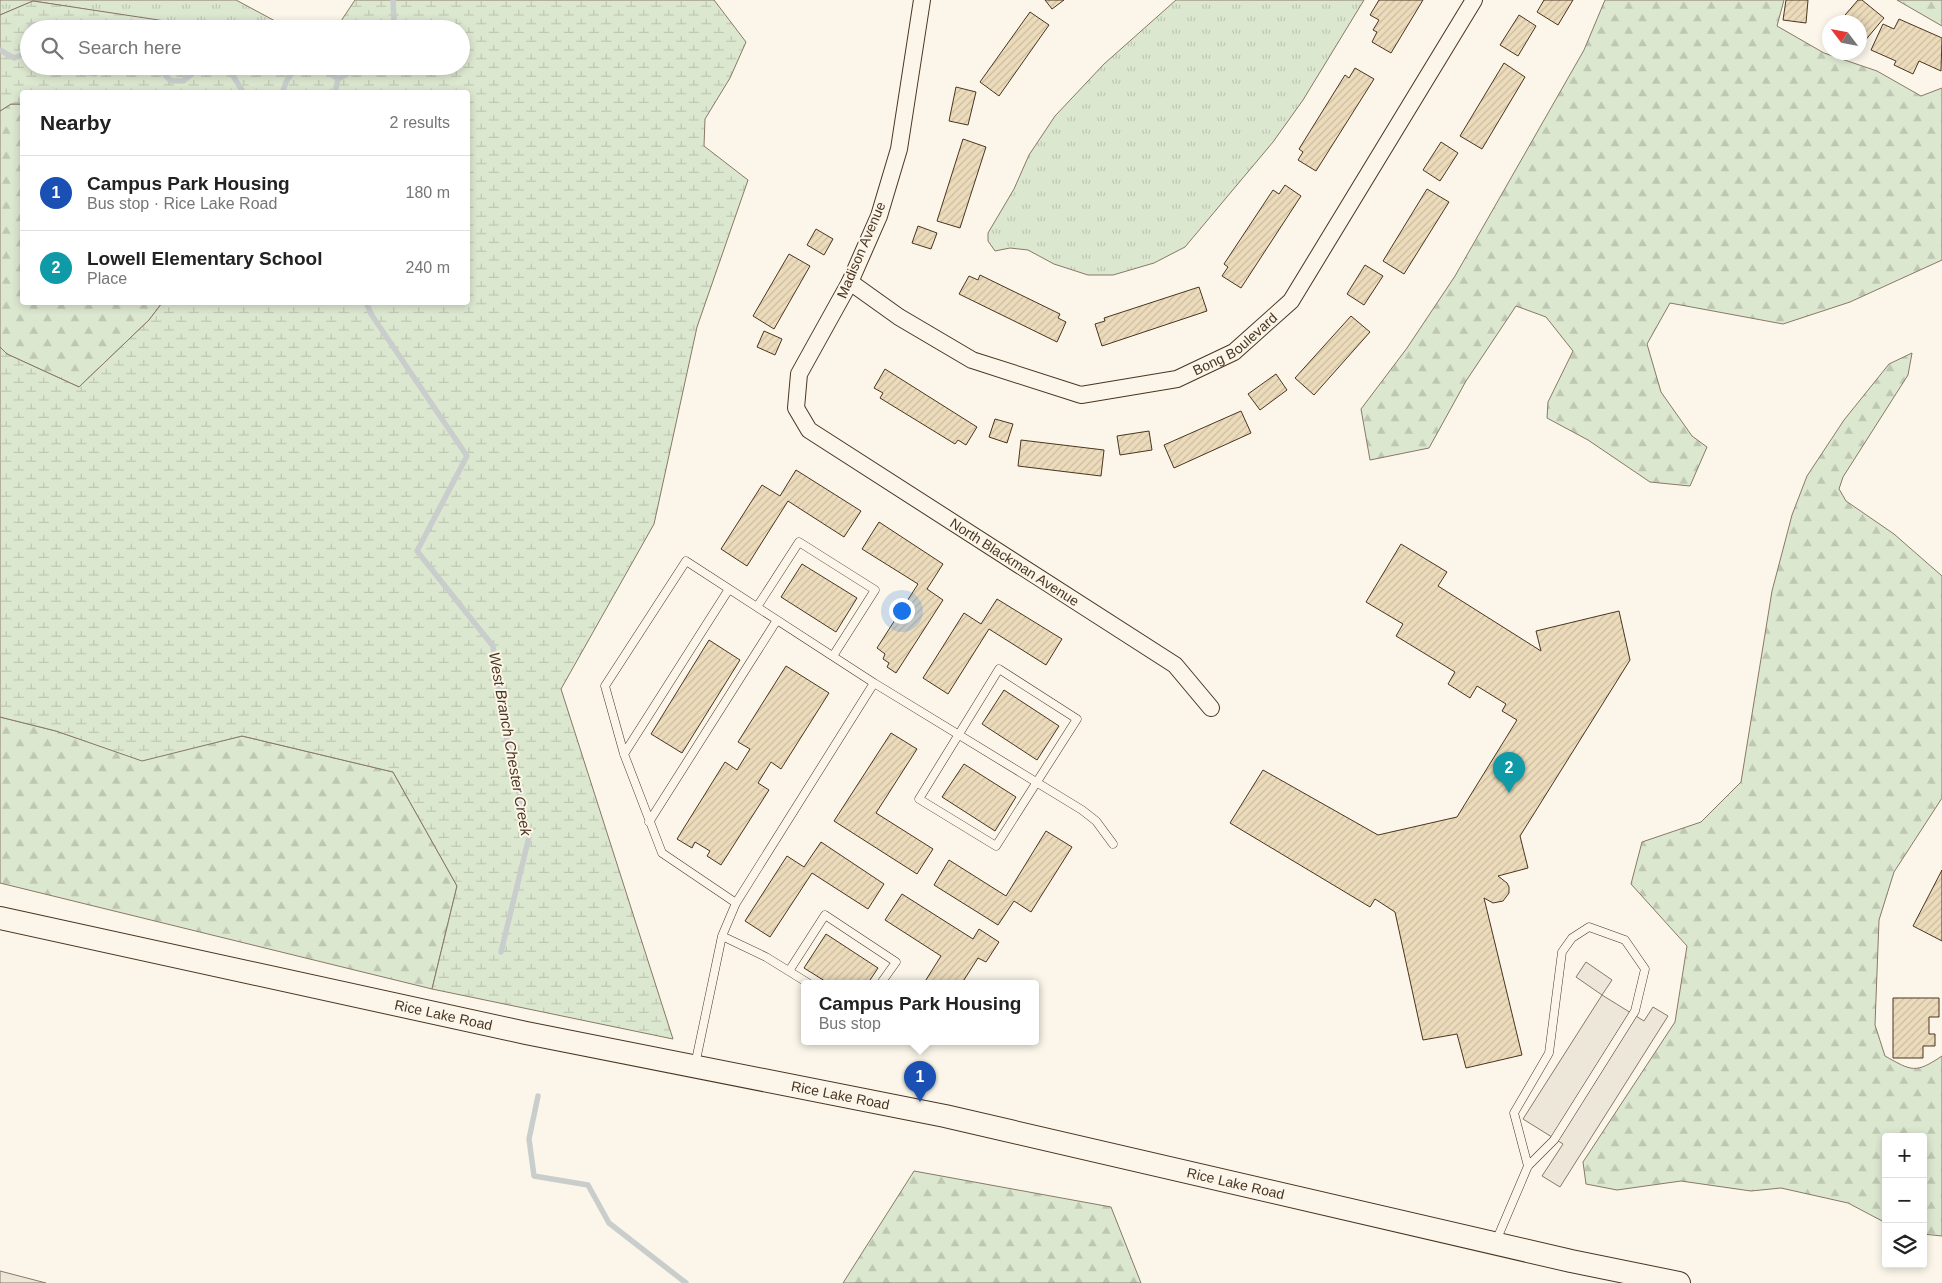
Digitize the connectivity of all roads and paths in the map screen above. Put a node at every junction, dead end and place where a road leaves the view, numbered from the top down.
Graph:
1 (922, 0) edge
2 (1474, 0) edge
3 (850, 282) junction
4 (808, 430) joint
5 (729, 589) junction
6 (757, 607) junction
7 (777, 620) junction
8 (833, 656) junction
9 (874, 683) junction
10 (1211, 708) dead end
11 (958, 734) junction
12 (624, 754) junction
13 (1037, 782) junction
14 (649, 822) junction
15 (1113, 844) dead end
16 (736, 903) junction
17 (0, 918) edge
18 (722, 936) junction
19 (788, 971) junction
20 (803, 980) edge
21 (883, 980) edge
22 (695, 1066) junction
23 (1528, 1166) junction
24 (1496, 1243) junction
25 (1679, 1283) edge

1 - 3 street, Madison Avenue
2 - 3 street, Bong Boulevard
3 - 4 street, Madison Avenue
4 - 10 street, North Blackman Avenue
5 - 6 lane
5 - 12 lane
5 - 12 lane
6 - 7 lane
6 - 8 lane
7 - 8 lane
7 - 14 lane
8 - 9 lane
9 - 11 lane
9 - 16 lane
11 - 13 lane
11 - 13 lane
11 - 13 lane
12 - 14 lane
13 - 15 lane
14 - 16 lane
16 - 18 lane
17 - 22 main road, Rice Lake Road
18 - 19 lane
18 - 22 lane
19 - 20 lane
19 - 21 lane
22 - 24 main road, Rice Lake Road
23 - 23 lane
23 - 24 lane
24 - 25 main road, Rice Lake Road

